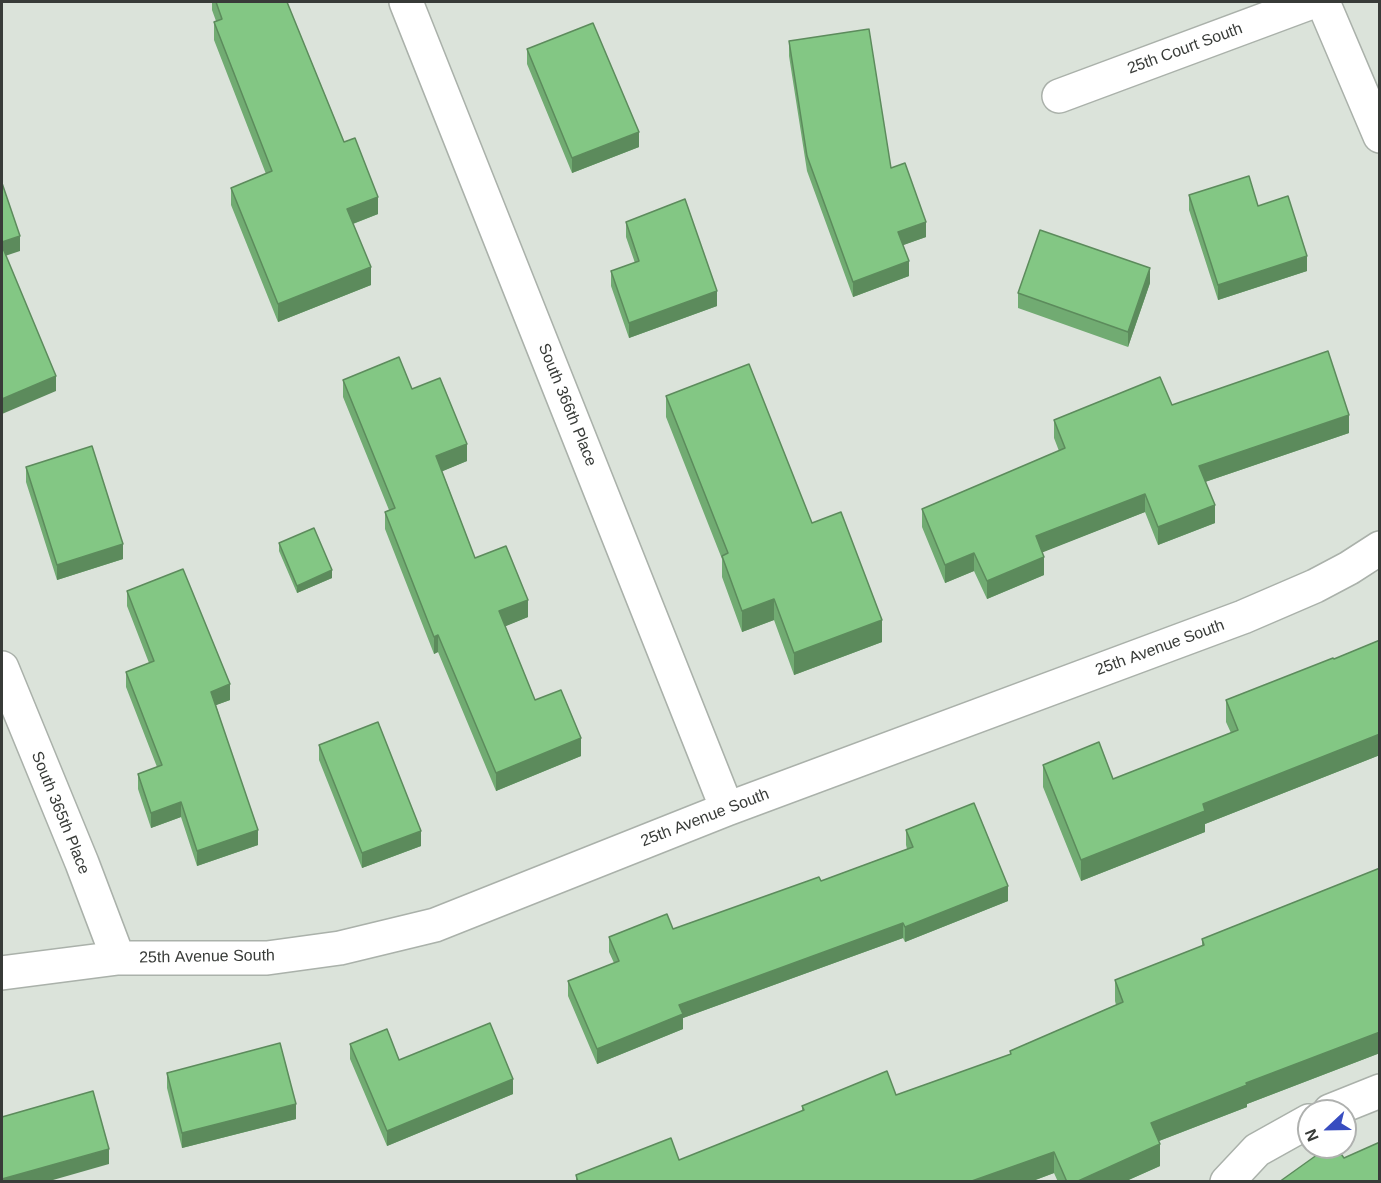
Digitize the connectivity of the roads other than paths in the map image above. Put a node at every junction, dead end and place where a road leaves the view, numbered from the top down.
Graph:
1 (406, 2) edge
2 (1312, 2) edge
3 (1323, 2) edge
4 (1059, 96) dead end
5 (1380, 136) edge
6 (1380, 548) edge
7 (2, 668) edge
8 (727, 809) junction
9 (118, 958) junction
10 (2, 973) edge
11 (1380, 1091) edge
12 (1357, 1100) edge
13 (1297, 1128) edge
14 (1227, 1182) edge

1 - 8 street, South 366th Place
2 - 4 street, 25th Court South
3 - 5 street
6 - 8 street, 25th Avenue South
7 - 9 street, South 365th Place
8 - 9 street, 25th Avenue South
9 - 10 street, 25th Avenue South
11 - 12 street
13 - 14 street

